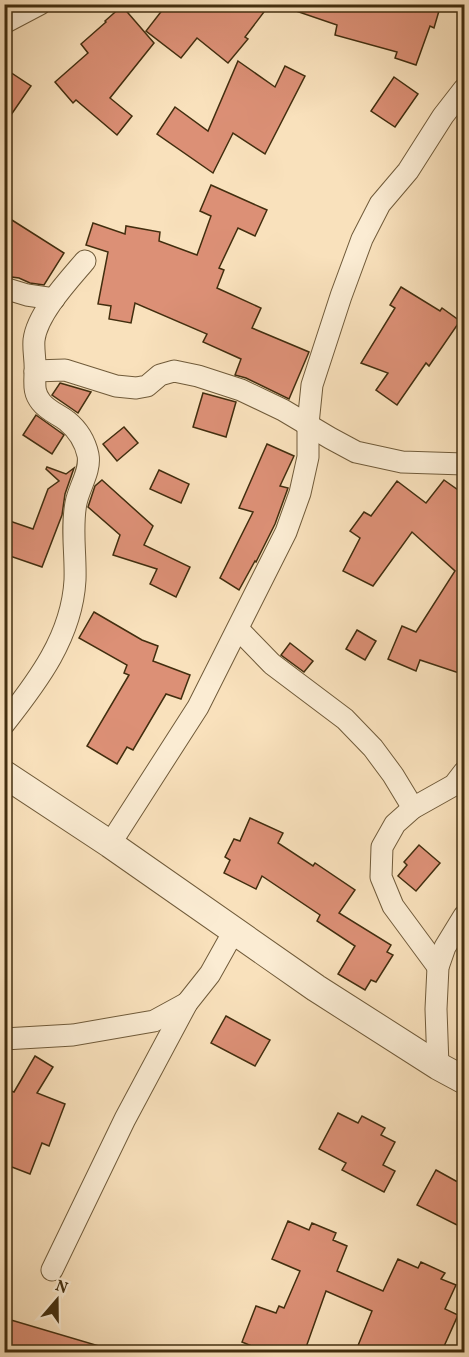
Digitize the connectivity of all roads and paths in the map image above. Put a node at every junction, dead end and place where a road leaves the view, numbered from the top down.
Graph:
1 (40, 4) edge
2 (4, 23) edge
3 (465, 89) edge
4 (85, 261) dead end
5 (4, 288) edge
6 (54, 299) junction
7 (35, 371) junction
8 (308, 424) junction
9 (465, 464) edge
10 (238, 629) junction
11 (4, 724) edge
12 (465, 772) edge
13 (4, 774) edge
14 (413, 807) junction
15 (110, 844) junction
16 (465, 915) edge
17 (234, 931) junction
18 (438, 967) junction
19 (187, 1003) junction
20 (4, 1039) edge
21 (438, 1066) junction
22 (465, 1080) edge
23 (51, 1270) dead end

1 - 2 street
3 - 8 street
4 - 6 street
5 - 6 street
6 - 7 street
7 - 8 street
7 - 11 street
8 - 9 street
8 - 10 street
10 - 14 street
10 - 15 street
12 - 14 street
13 - 15 street
14 - 18 street
15 - 17 street
16 - 18 street
17 - 19 street
17 - 21 street
18 - 21 street
19 - 20 street
19 - 23 street
21 - 22 street

